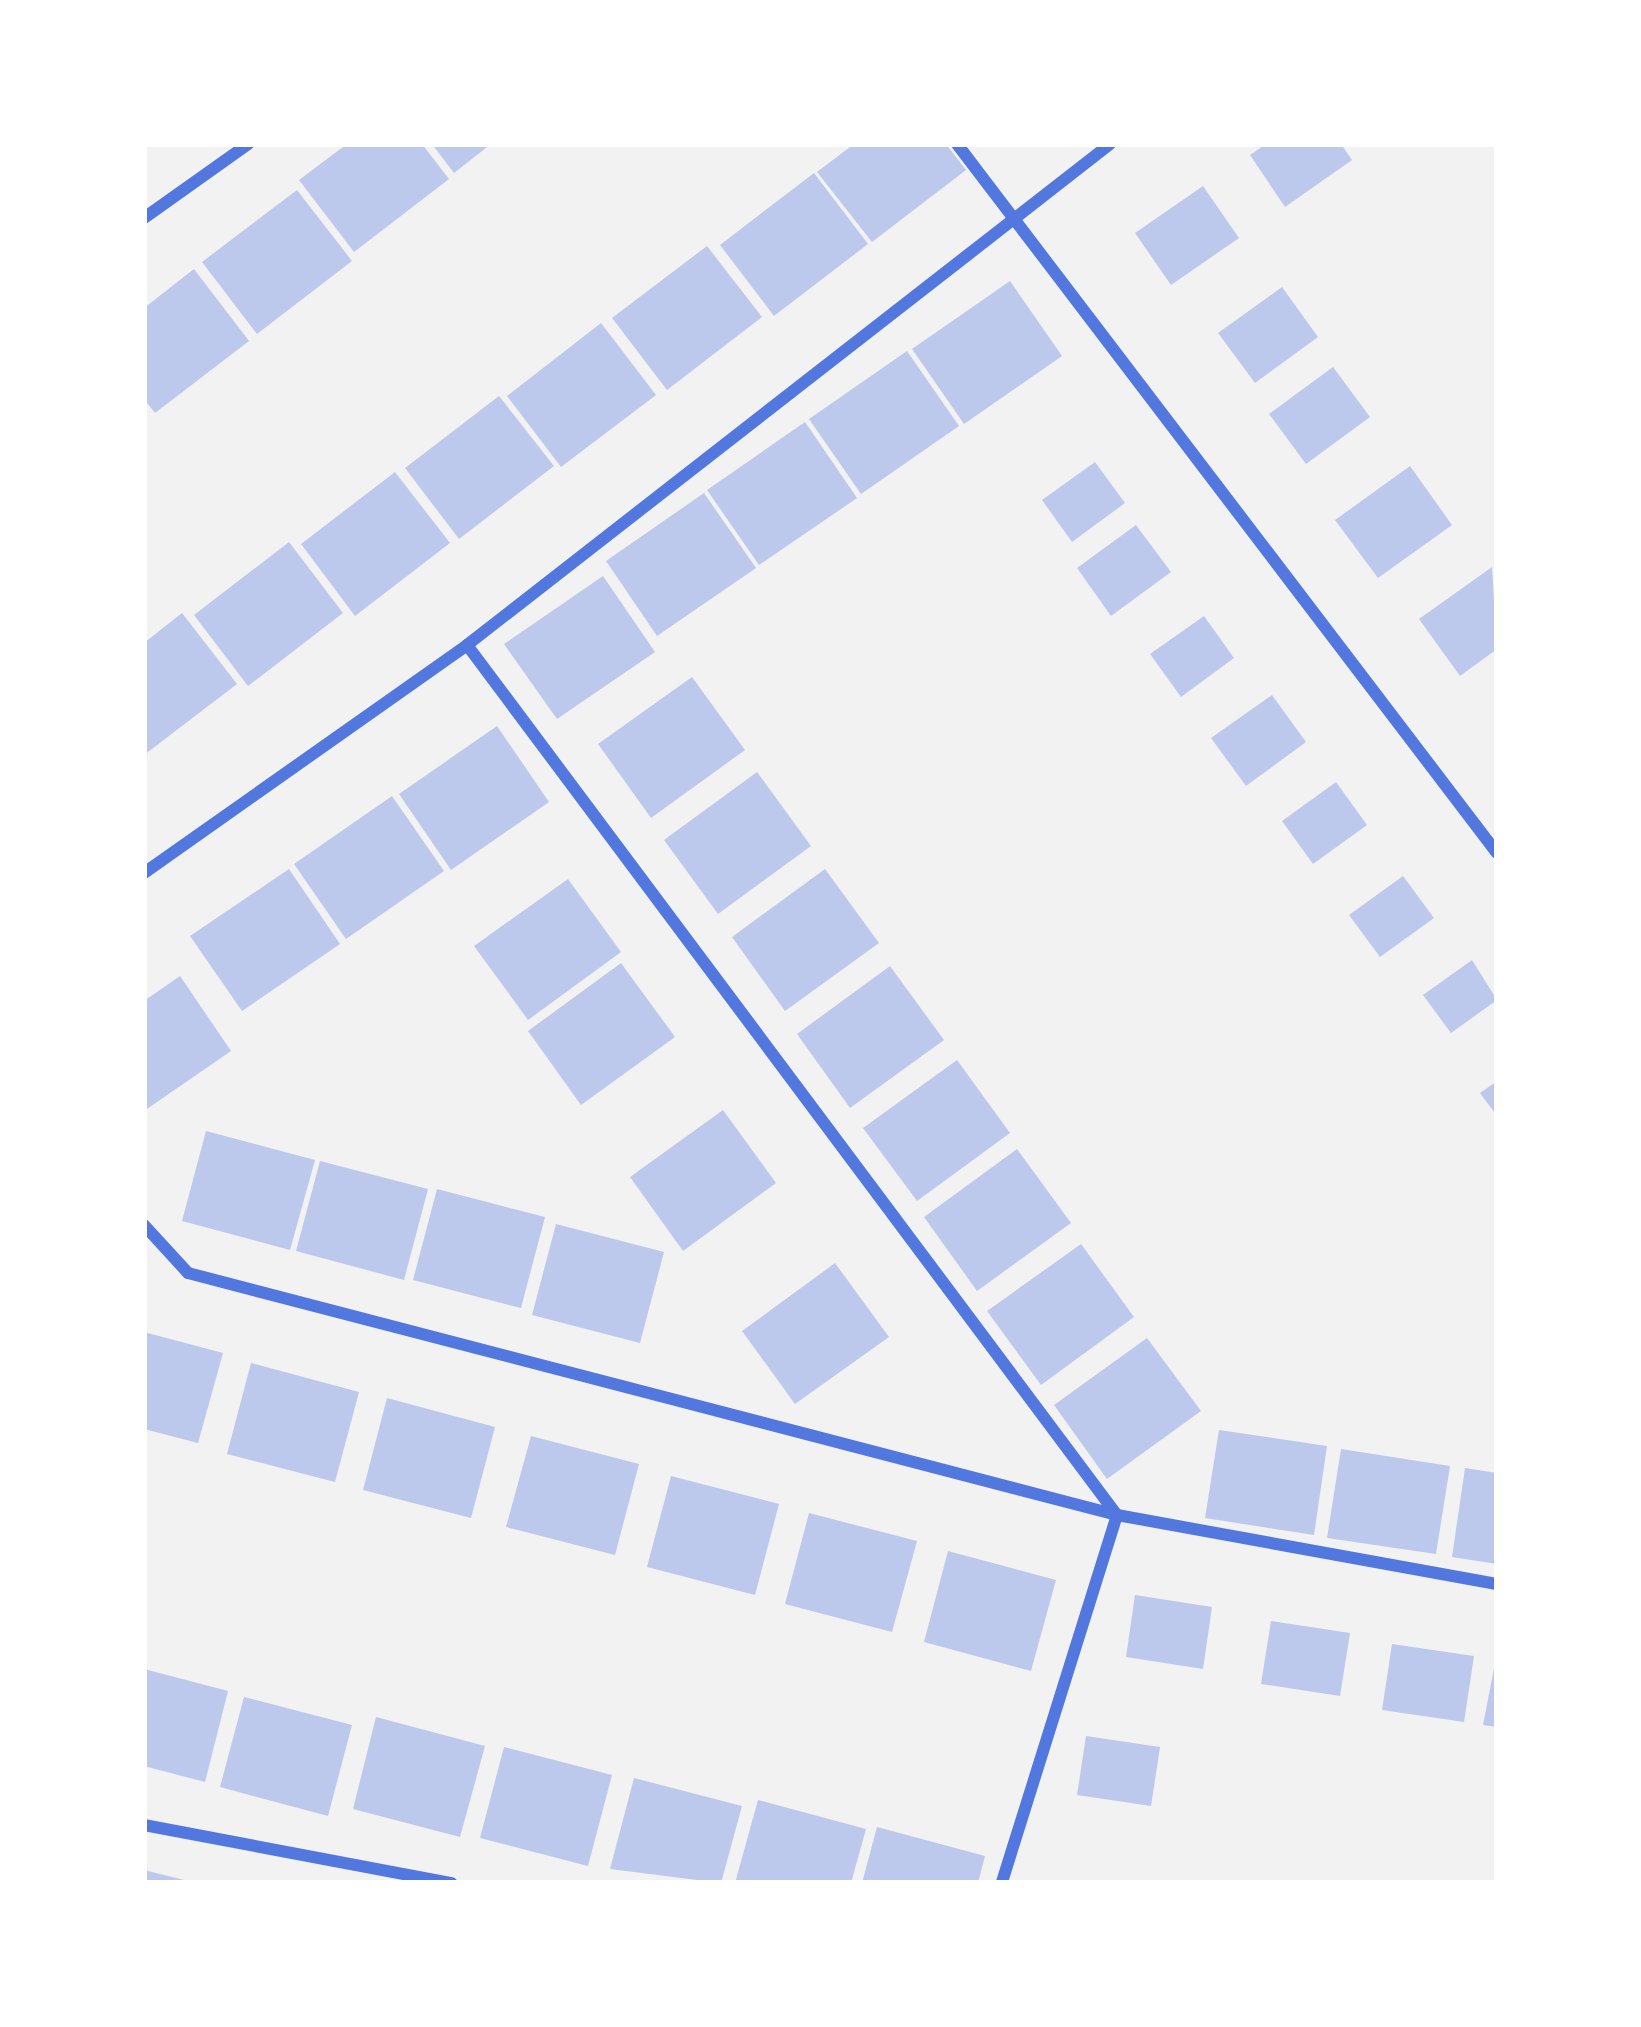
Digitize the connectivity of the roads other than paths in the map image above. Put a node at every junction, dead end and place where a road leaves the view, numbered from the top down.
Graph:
1 (248, 144) edge
2 (957, 144) edge
3 (1111, 144) edge
4 (1014, 216) junction
5 (144, 218) edge
6 (467, 645) junction
7 (1497, 853) edge
8 (144, 873) edge
9 (144, 1225) edge
10 (1117, 1515) junction
11 (1497, 1584) edge
12 (144, 1825) edge
13 (452, 1883) edge
14 (1002, 1883) edge

1 - 5 street
2 - 4 street
3 - 4 street
4 - 6 street
4 - 7 street
6 - 8 street
6 - 10 street
9 - 10 street
10 - 11 street
10 - 14 street
12 - 13 street

